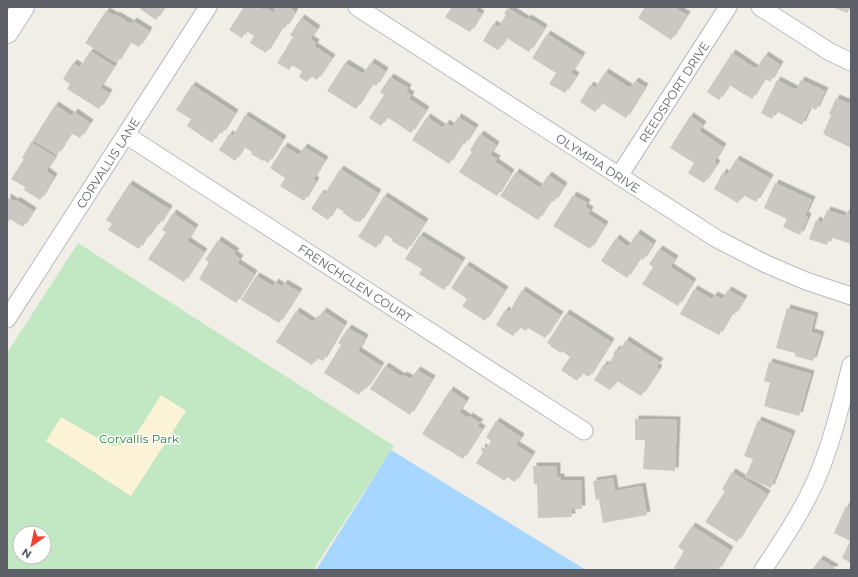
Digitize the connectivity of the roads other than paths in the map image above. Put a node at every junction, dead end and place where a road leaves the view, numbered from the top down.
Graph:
1 (23, 7) edge
2 (208, 7) edge
3 (357, 7) edge
4 (728, 7) edge
5 (760, 7) edge
6 (7, 32) edge
7 (851, 62) edge
8 (126, 135) junction
9 (619, 176) junction
10 (851, 296) edge
11 (7, 319) edge
12 (851, 365) edge
13 (584, 431) dead end
14 (763, 570) edge

1 - 6 street
2 - 8 street, CORVALLIS LANE
3 - 9 street, OLYMPIA DRIVE
4 - 9 street, REEDSPORT DRIVE
5 - 7 street
8 - 11 street, CORVALLIS LANE
8 - 13 street, FRENCHGLEN COURT
9 - 10 street, OLYMPIA DRIVE
12 - 14 street

